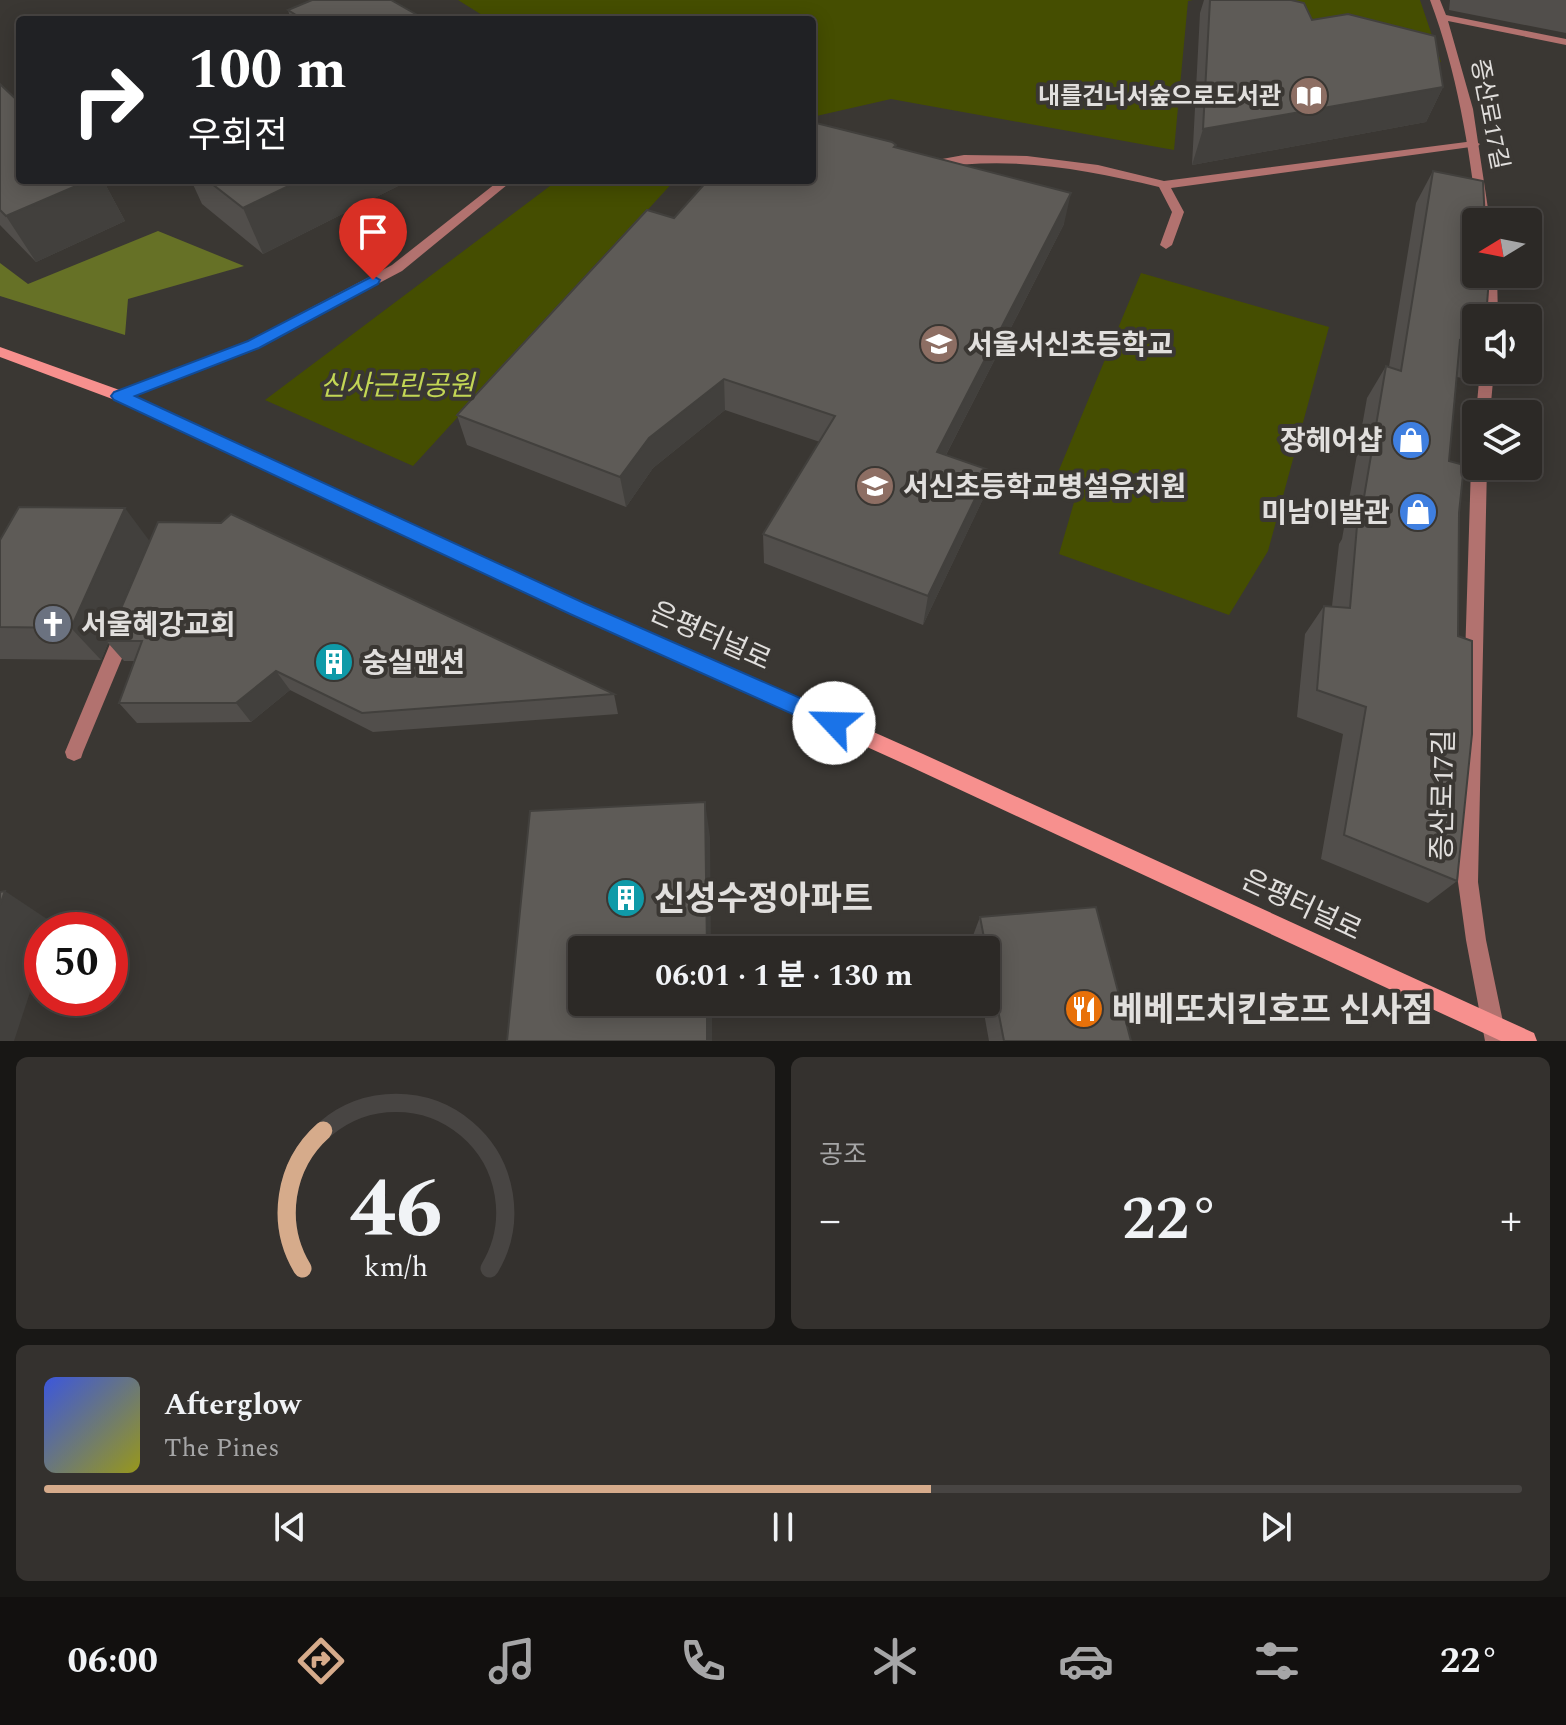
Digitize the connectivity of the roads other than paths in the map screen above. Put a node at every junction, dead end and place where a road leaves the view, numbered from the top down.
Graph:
1 (1435, 0) edge
2 (1442, 17) junction
3 (1566, 42) edge
4 (1474, 144) junction
5 (911, 169) edge
6 (502, 184) edge
7 (1164, 185) junction
8 (1482, 208) edge
9 (1166, 245) dead end
10 (0, 352) edge
11 (120, 396) junction
12 (1479, 480) edge
13 (133, 611) edge
14 (74, 752) dead end
15 (1495, 1034) edge
16 (1526, 1041) edge

1 - 2 street, 증산로17길
2 - 3 street, 증산로17길
2 - 4 street, 증산로17길
4 - 7 street
4 - 8 street, 증산로17길
5 - 7 street
6 - 11 street
7 - 9 street
10 - 11 main road, 은평터널로
11 - 15 main road, 은평터널로
12 - 15 street, 증산로17길
13 - 14 street
15 - 16 main road, 은평터널로

